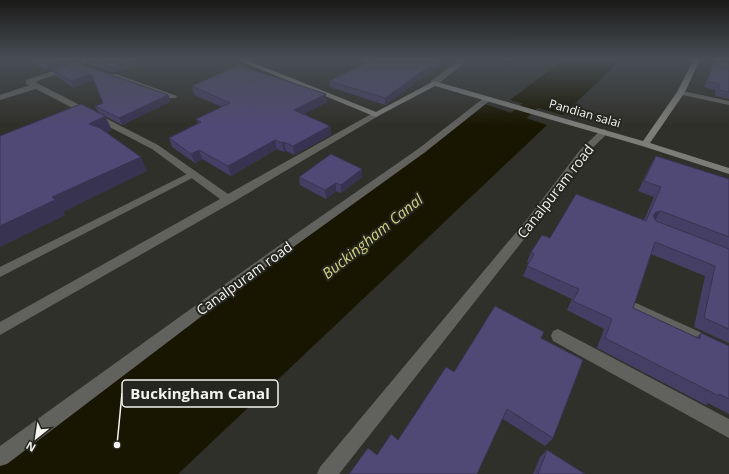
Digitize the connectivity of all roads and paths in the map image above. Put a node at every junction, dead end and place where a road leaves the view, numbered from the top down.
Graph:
1 (32, 81) edge
2 (128, 81) edge
3 (293, 81) edge
4 (436, 81) edge
5 (686, 81) edge
6 (434, 83) junction
7 (36, 86) junction
8 (681, 92) junction
9 (173, 96) dead end
10 (0, 98) edge
11 (488, 99) junction
12 (729, 103) edge
13 (376, 115) junction
14 (604, 132) junction
15 (644, 144) junction
16 (729, 171) edge
17 (193, 174) junction
18 (229, 200) junction
19 (0, 272) edge
20 (636, 309) edge
21 (0, 329) edge
22 (558, 336) dead end
23 (708, 343) edge
24 (729, 429) edge
25 (0, 457) edge
26 (327, 474) edge

1 - 7 street
2 - 9 street
3 - 13 street
4 - 6 street
5 - 8 street
6 - 11 street, Pandian salai
6 - 13 street
7 - 10 street
7 - 17 street
8 - 12 street
8 - 15 street
11 - 14 street, Pandian salai
11 - 25 street, Canalpuram road
13 - 18 street
14 - 15 street, Pandian salai
14 - 26 street, Canalpuram road
15 - 16 street, Pandian salai
17 - 18 street
17 - 19 lane
18 - 21 street
20 - 23 street
22 - 24 street

